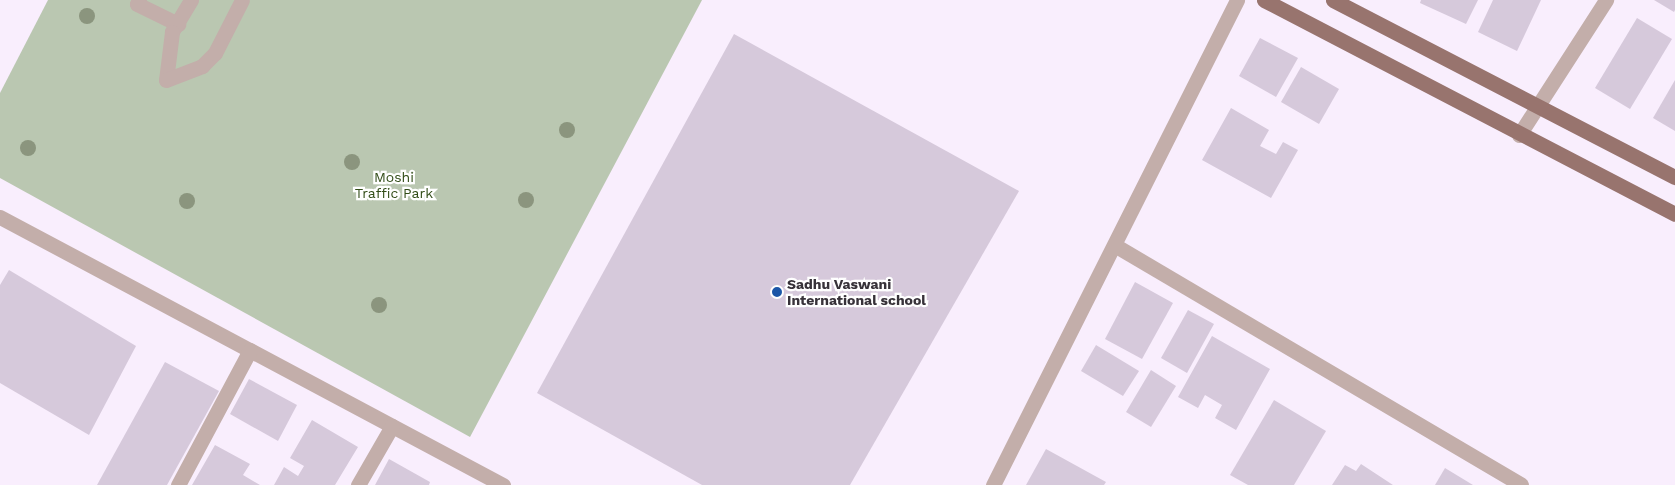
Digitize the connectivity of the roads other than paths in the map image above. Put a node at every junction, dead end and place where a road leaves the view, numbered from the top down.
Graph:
1 (139, 0) edge
2 (191, 0) edge
3 (242, 0) edge
4 (1238, 0) edge
5 (1264, 0) edge
6 (1334, 0) edge
7 (1606, 0) edge
8 (178, 24) junction
9 (1535, 106) junction
10 (1519, 135) junction
11 (1675, 177) edge
12 (1675, 214) edge
13 (0, 217) edge
14 (1116, 246) junction
15 (250, 350) junction
16 (392, 426) junction
17 (178, 485) edge
18 (358, 485) edge
19 (503, 485) edge
20 (993, 485) edge
21 (1521, 485) edge

1 - 8 street
2 - 8 street
3 - 8 street
4 - 14 street
5 - 10 main road
6 - 9 main road
7 - 9 street
9 - 10 street
9 - 11 main road
10 - 12 main road
13 - 15 street
14 - 20 street
14 - 21 street
15 - 16 street
15 - 17 street
16 - 18 street
16 - 19 street

